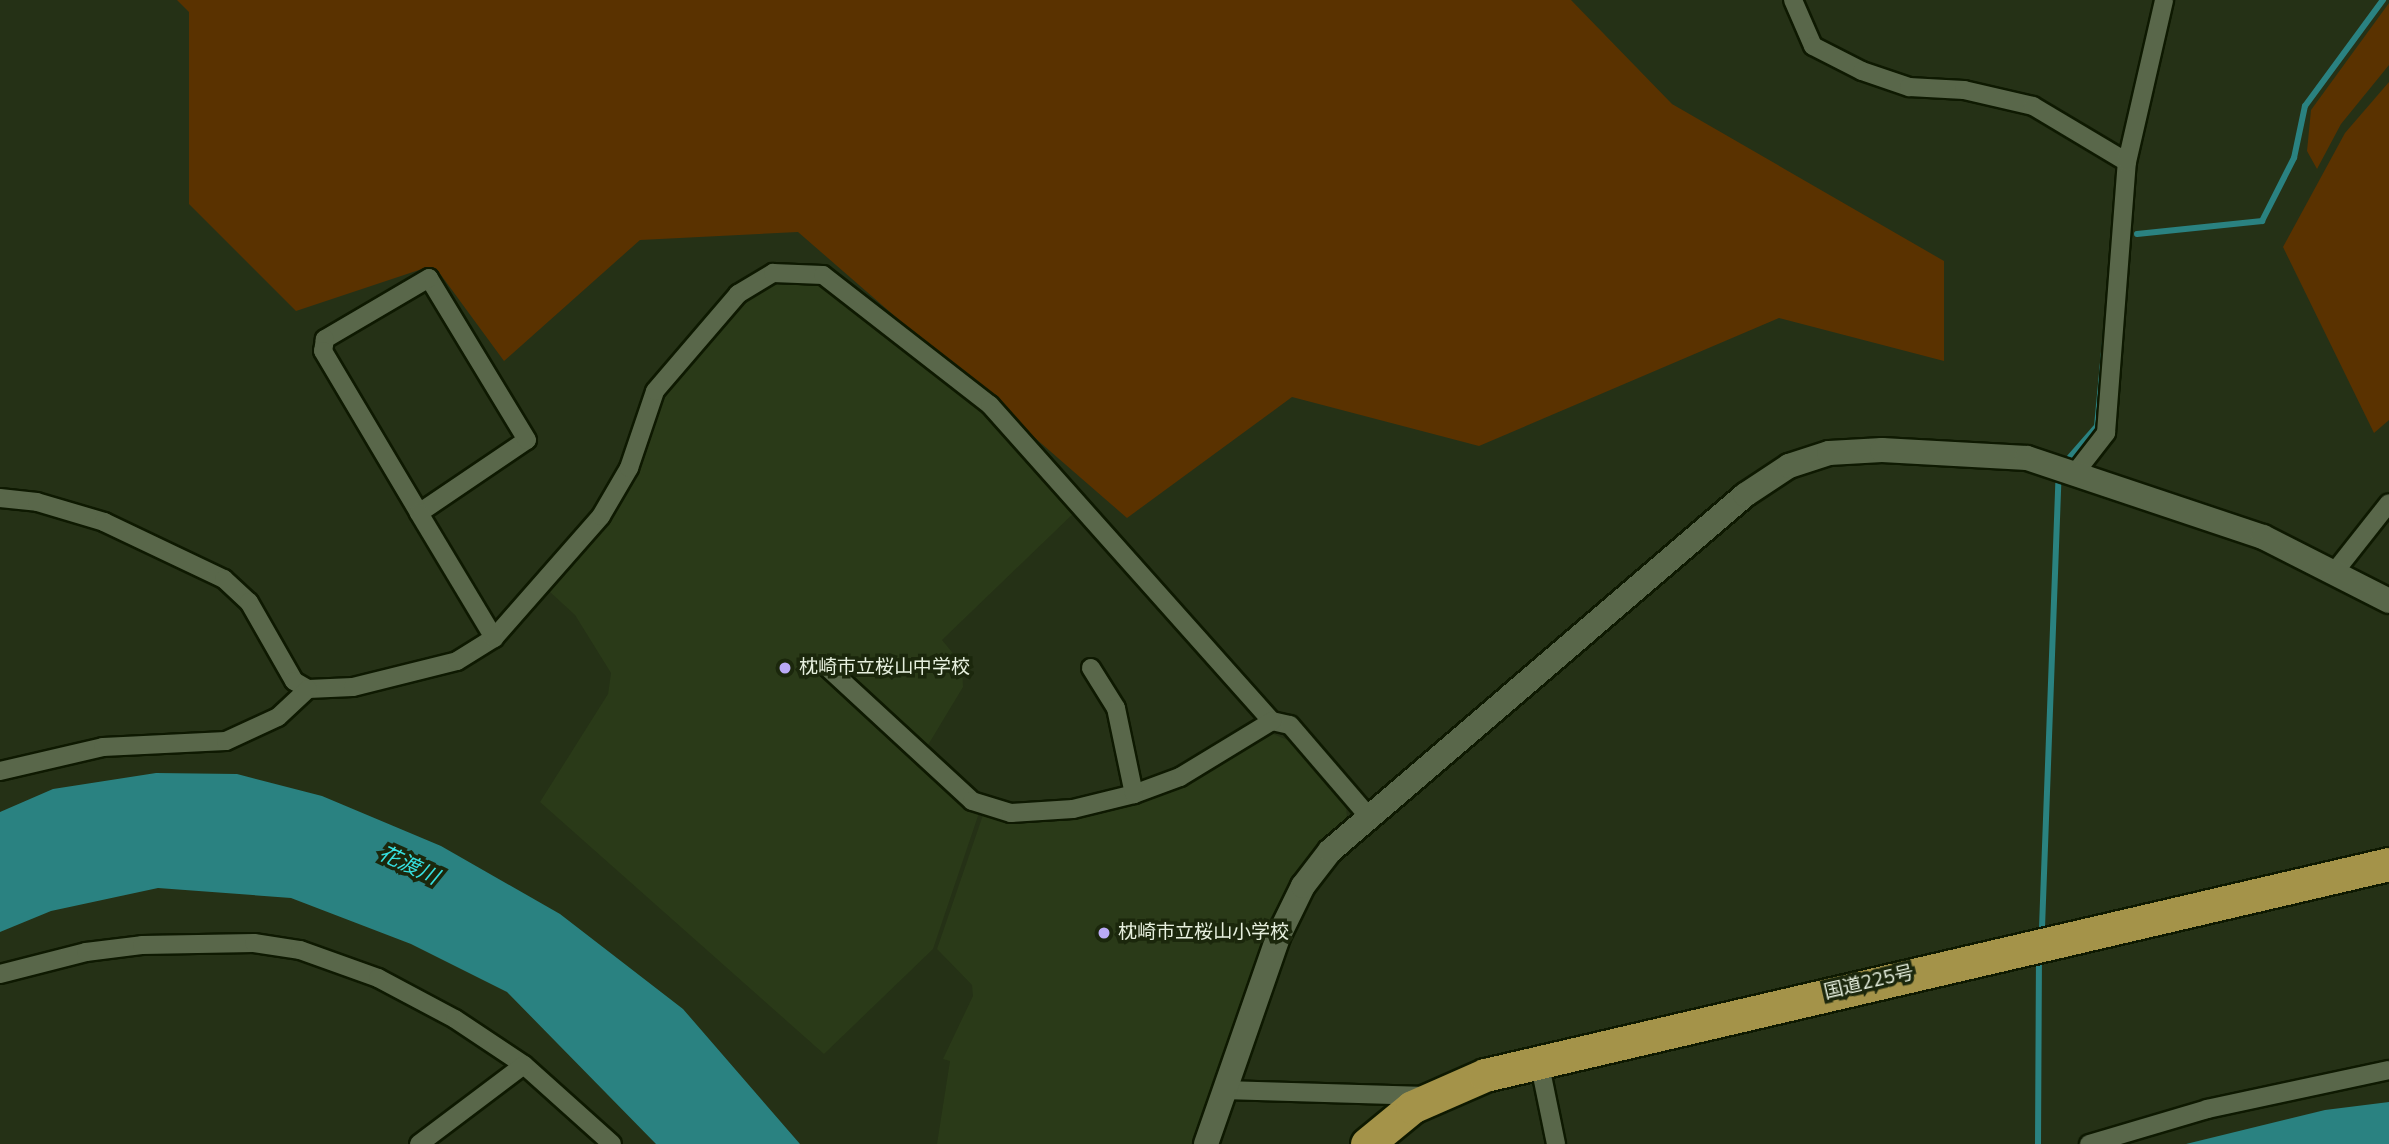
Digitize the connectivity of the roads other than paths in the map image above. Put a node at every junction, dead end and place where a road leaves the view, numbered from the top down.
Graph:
1 (1793, 0) edge
2 (2164, 0) edge
3 (2127, 162) junction
4 (2075, 472) junction
5 (0, 498) edge
6 (2389, 503) edge
7 (419, 513) junction
8 (2336, 570) junction
9 (2389, 601) edge
10 (494, 638) junction
11 (828, 668) dead end
12 (1091, 668) dead end
13 (308, 689) junction
14 (1272, 721) junction
15 (0, 771) edge
16 (1134, 794) junction
17 (1369, 817) junction
18 (2389, 864) edge
19 (0, 974) edge
20 (1539, 1061) junction
21 (524, 1065) junction
22 (2389, 1070) edge
23 (1224, 1090) junction
24 (1434, 1097) junction
25 (419, 1144) edge
26 (612, 1144) edge
27 (1206, 1144) edge
28 (1367, 1144) edge
29 (1556, 1144) edge
30 (2089, 1144) edge

1 - 3 street
2 - 3 street
3 - 4 street
4 - 8 street
4 - 17 street
5 - 13 street
6 - 8 street
7 - 7 street
7 - 10 street
8 - 9 street
10 - 13 street
10 - 14 street
11 - 16 street
12 - 16 street
13 - 15 street
14 - 16 street
14 - 17 street
17 - 23 street
18 - 20 highway, 国道225号
19 - 21 street
20 - 24 highway, 国道225号
20 - 29 street
21 - 25 street
21 - 26 street
22 - 30 street
23 - 24 street
23 - 27 street
24 - 28 highway, 国道225号

